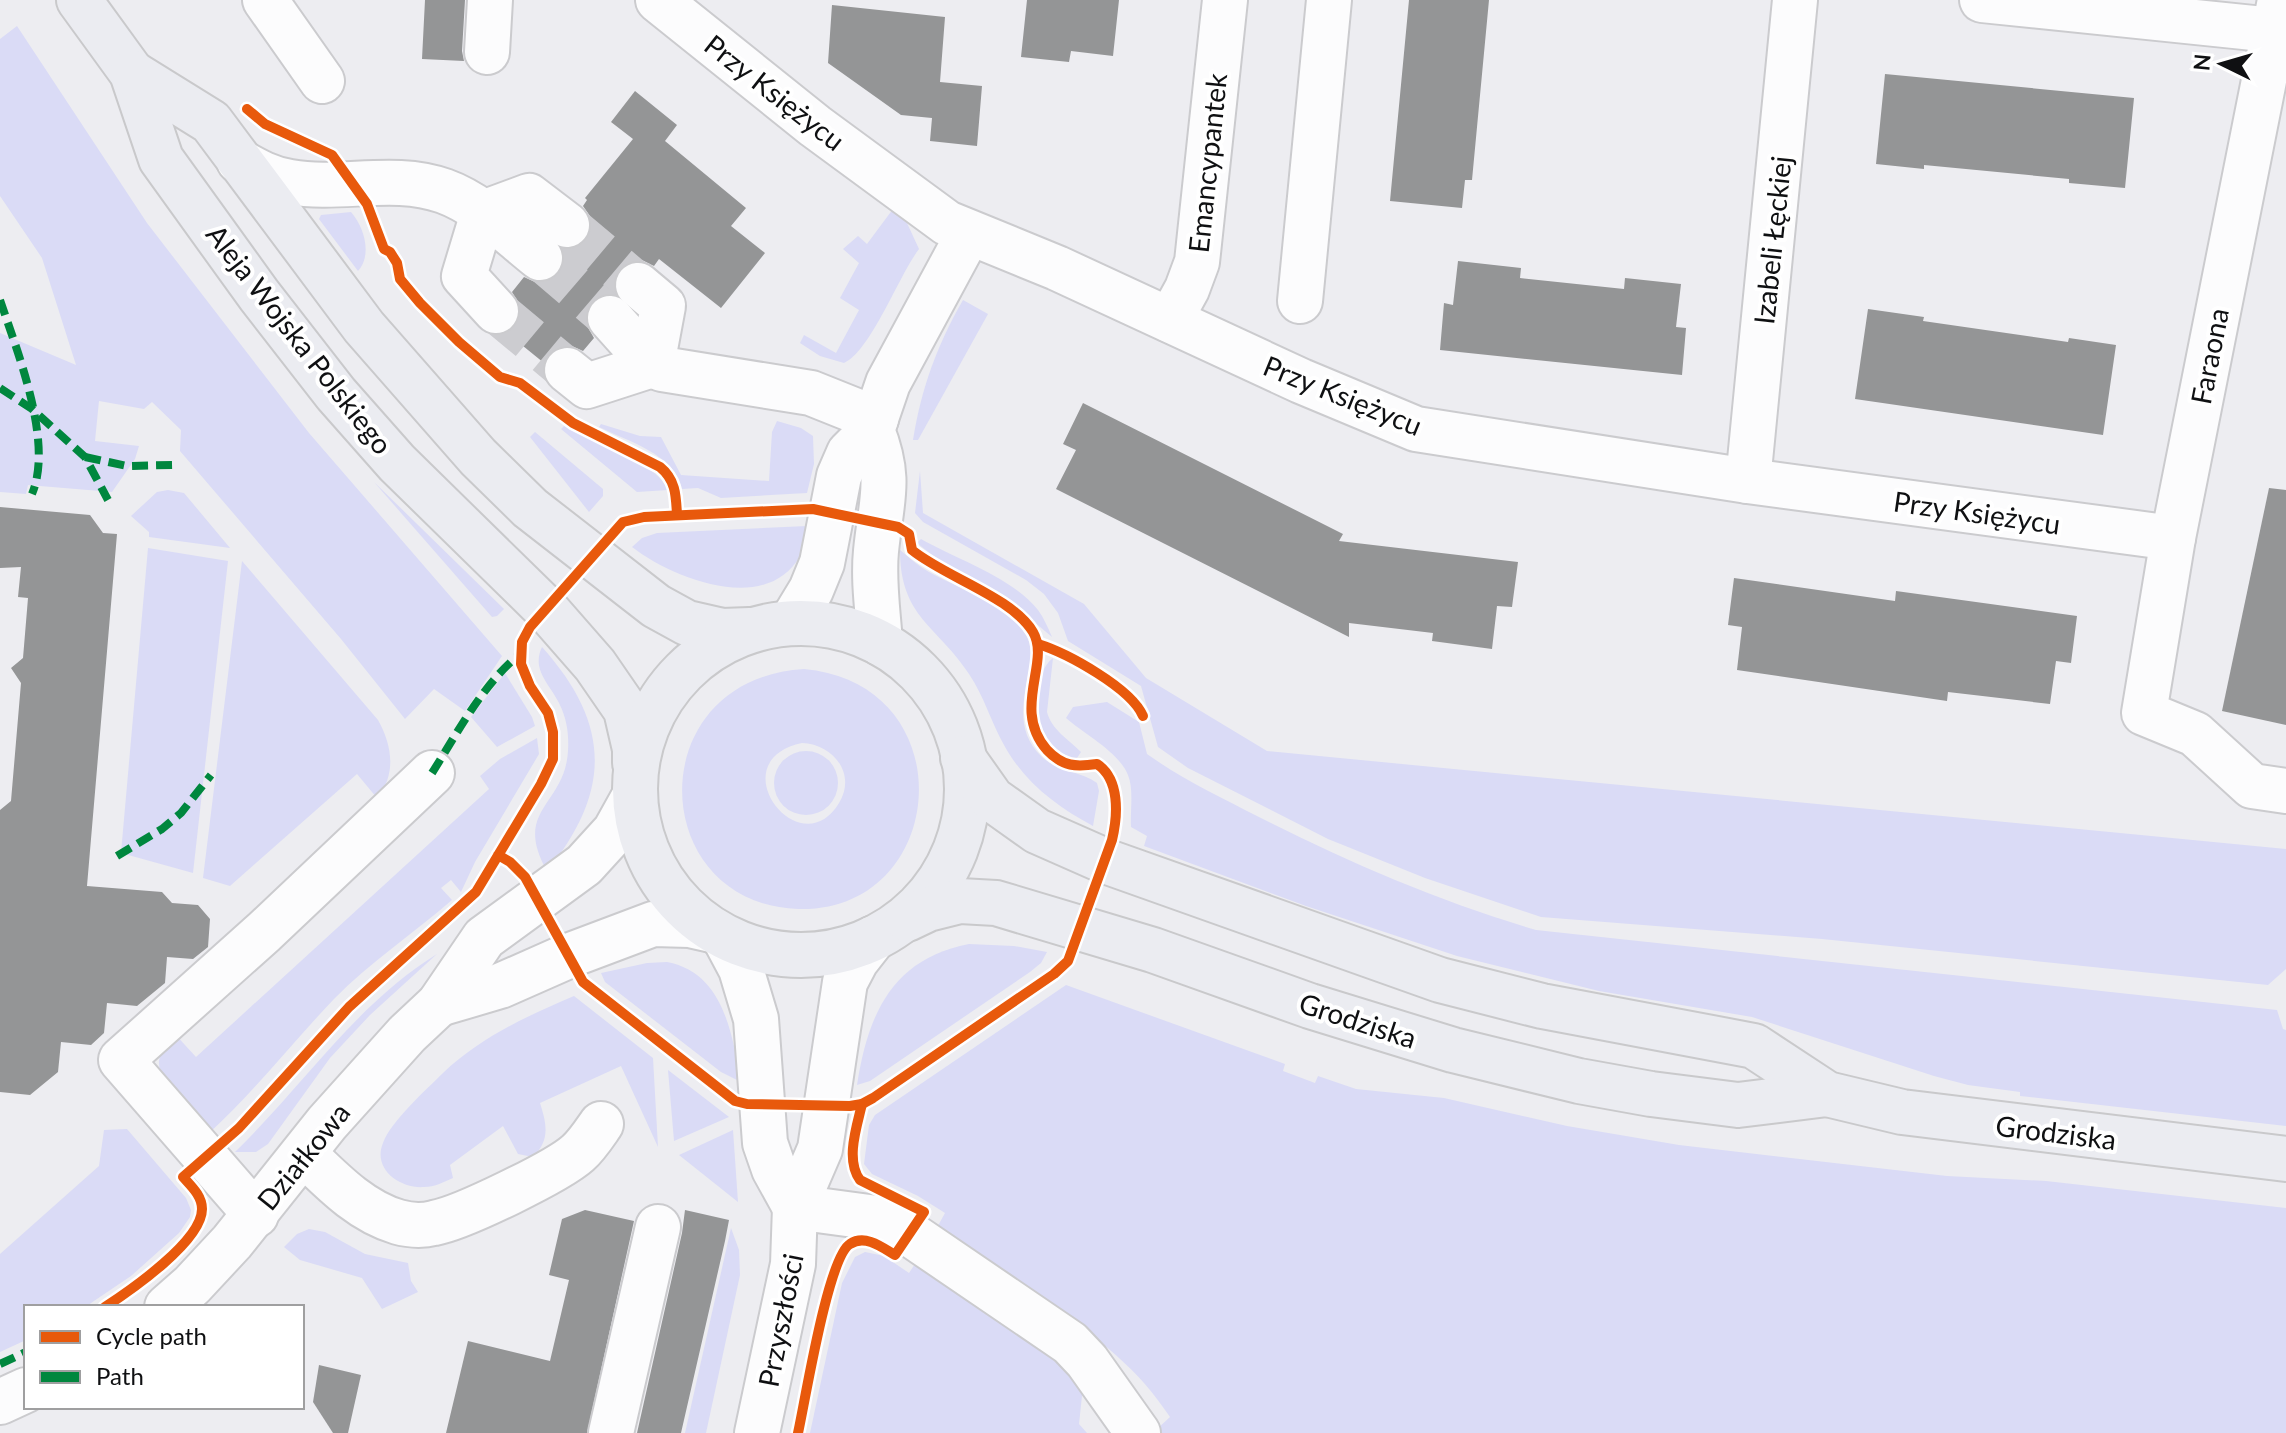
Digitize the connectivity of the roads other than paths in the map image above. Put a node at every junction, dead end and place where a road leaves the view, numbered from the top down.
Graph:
1 (79, 0) edge
2 (265, 0) edge
3 (490, 0) edge
4 (658, 0) edge
5 (1225, 0) edge
6 (1329, 0) edge
7 (1795, 0) edge
8 (1982, 0) edge
9 (2276, 15) edge
10 (487, 52) dead end
11 (132, 73) junction
12 (322, 81) dead end
13 (239, 161) junction
14 (483, 213) junction
15 (567, 225) tunnel mouth
16 (969, 233) junction
17 (540, 258) tunnel mouth
18 (638, 285) tunnel mouth
19 (1300, 301) dead end
20 (496, 311) tunnel mouth
21 (610, 318) tunnel mouth
22 (1170, 320) junction
23 (652, 365) junction
24 (567, 370) tunnel mouth
25 (874, 424) junction
26 (1748, 481) junction
27 (2173, 538) junction
28 (776, 626) junction
29 (880, 643) junction
30 (963, 758) junction
31 (432, 773) dead end
32 (635, 783) junction
33 (2286, 791) edge
34 (887, 930) junction
35 (718, 933) junction
36 (439, 1004) junction
37 (1827, 1094) junction
38 (601, 1124) dead end
39 (304, 1154) junction
40 (2286, 1159) edge
41 (795, 1207) junction
42 (256, 1215) junction
43 (658, 1227) dead end
44 (169, 1305) edge
45 (24, 1391) edge
46 (0, 1402) edge
47 (611, 1433) edge
48 (757, 1433) edge
49 (1138, 1433) edge

1 - 11 main road, Aleja Wojska Polskiego
2 - 12 street
3 - 10 street
4 - 16 street, Przy Księżycu
5 - 22 street, Emancypantek
6 - 19 street
7 - 26 street, Izabeli Łęckiej
8 - 9 street
9 - 27 street, Faraona
11 - 13 main road, Aleja Wojska Polskiego
11 - 32 main road, Aleja Wojska Polskiego
13 - 14 street
13 - 28 main road, Aleja Wojska Polskiego
14 - 15 street
14 - 17 street
14 - 20 street
16 - 22 street, Przy Księżycu
16 - 25 street
18 - 23 street
21 - 23 street
22 - 26 street, Przy Księżycu
23 - 24 street
23 - 25 street
25 - 28 street
25 - 29 street
26 - 27 street, Przy Księżycu
27 - 33 street, Faraona
28 - 29 main road, Aleja Wojska Polskiego
28 - 32 main road
29 - 30 main road, Aleja Wojska Polskiego
30 - 34 main road
30 - 37 main road, Grodziska
31 - 42 street
32 - 35 main road, Aleja Wojska Polskiego
32 - 36 street, Działkowa
34 - 35 main road, Grodziska
34 - 37 main road, Grodziska
34 - 41 street, Przyszłości
35 - 36 street, Działkowa
35 - 41 street
36 - 39 street, Działkowa
37 - 40 main road, Grodziska
38 - 39 street
39 - 42 street, Działkowa
41 - 48 street, Przyszłości
41 - 49 street
42 - 44 street, Działkowa
43 - 47 street
45 - 46 street

